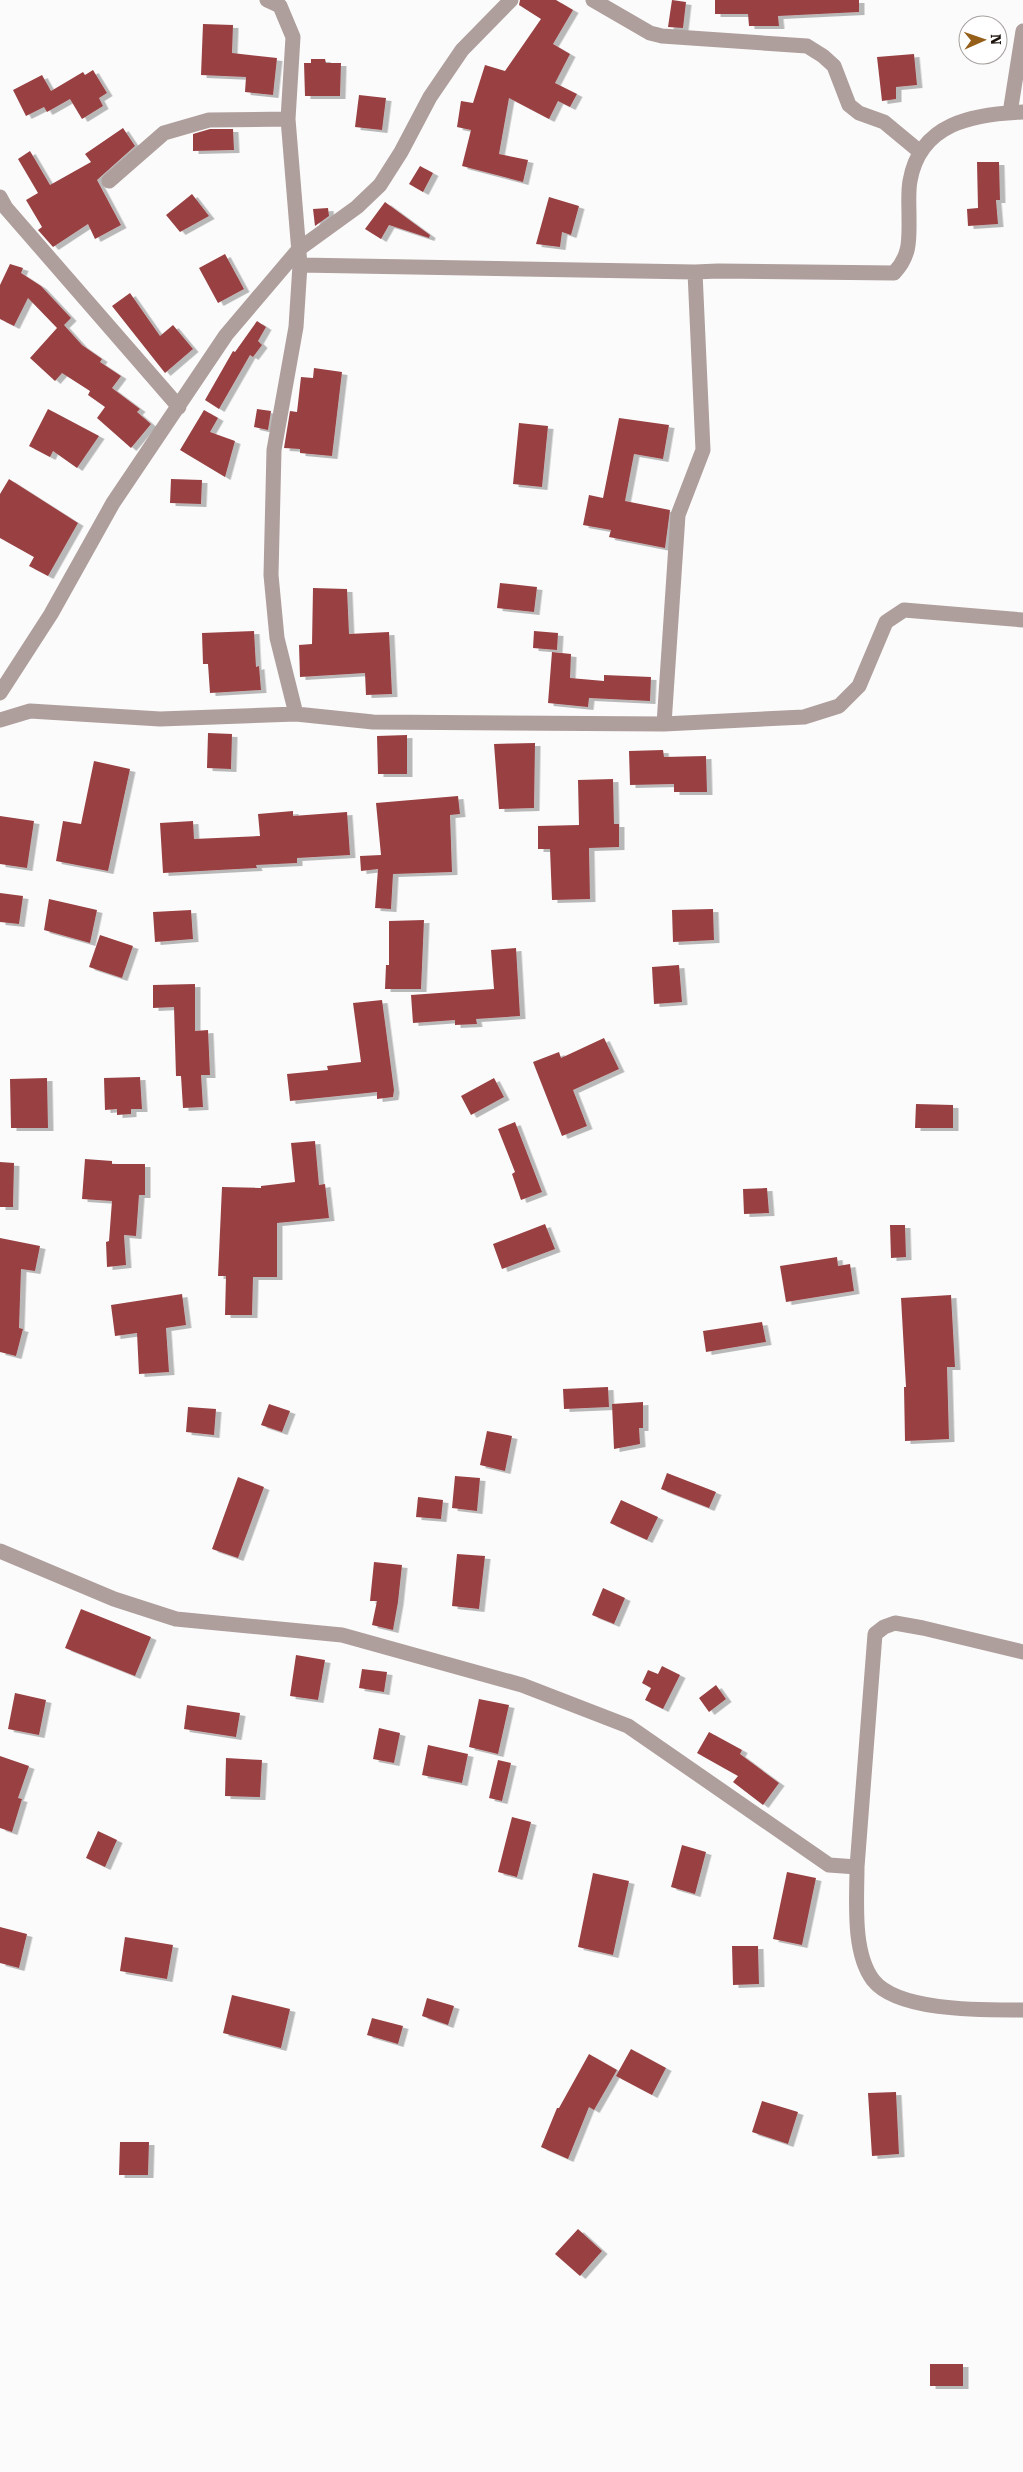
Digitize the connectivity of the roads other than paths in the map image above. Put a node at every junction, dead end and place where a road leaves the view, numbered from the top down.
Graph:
1 (267, 0) edge
2 (511, 0) edge
3 (593, 0) edge
4 (1023, 31) edge
5 (1017, 113) edge
6 (288, 119) junction
7 (919, 151) junction
8 (109, 181) dead end
9 (0, 198) edge
10 (298, 249) junction
11 (300, 266) junction
12 (696, 272) junction
13 (179, 408) junction
14 (1023, 620) edge
15 (0, 693) edge
16 (296, 714) junction
17 (0, 720) edge
18 (664, 724) junction
19 (0, 1551) edge
20 (1023, 1652) edge
21 (857, 1867) junction
22 (1023, 2010) edge

1 - 6 street
2 - 10 street
3 - 7 street
4 - 5 street
5 - 7 street
6 - 8 street
6 - 10 street
7 - 12 street
9 - 13 street
10 - 11 street
10 - 13 street
11 - 12 street
11 - 16 street
12 - 18 street
13 - 15 street
14 - 18 street
16 - 17 street
16 - 18 street
19 - 21 street
20 - 21 street
21 - 22 street

